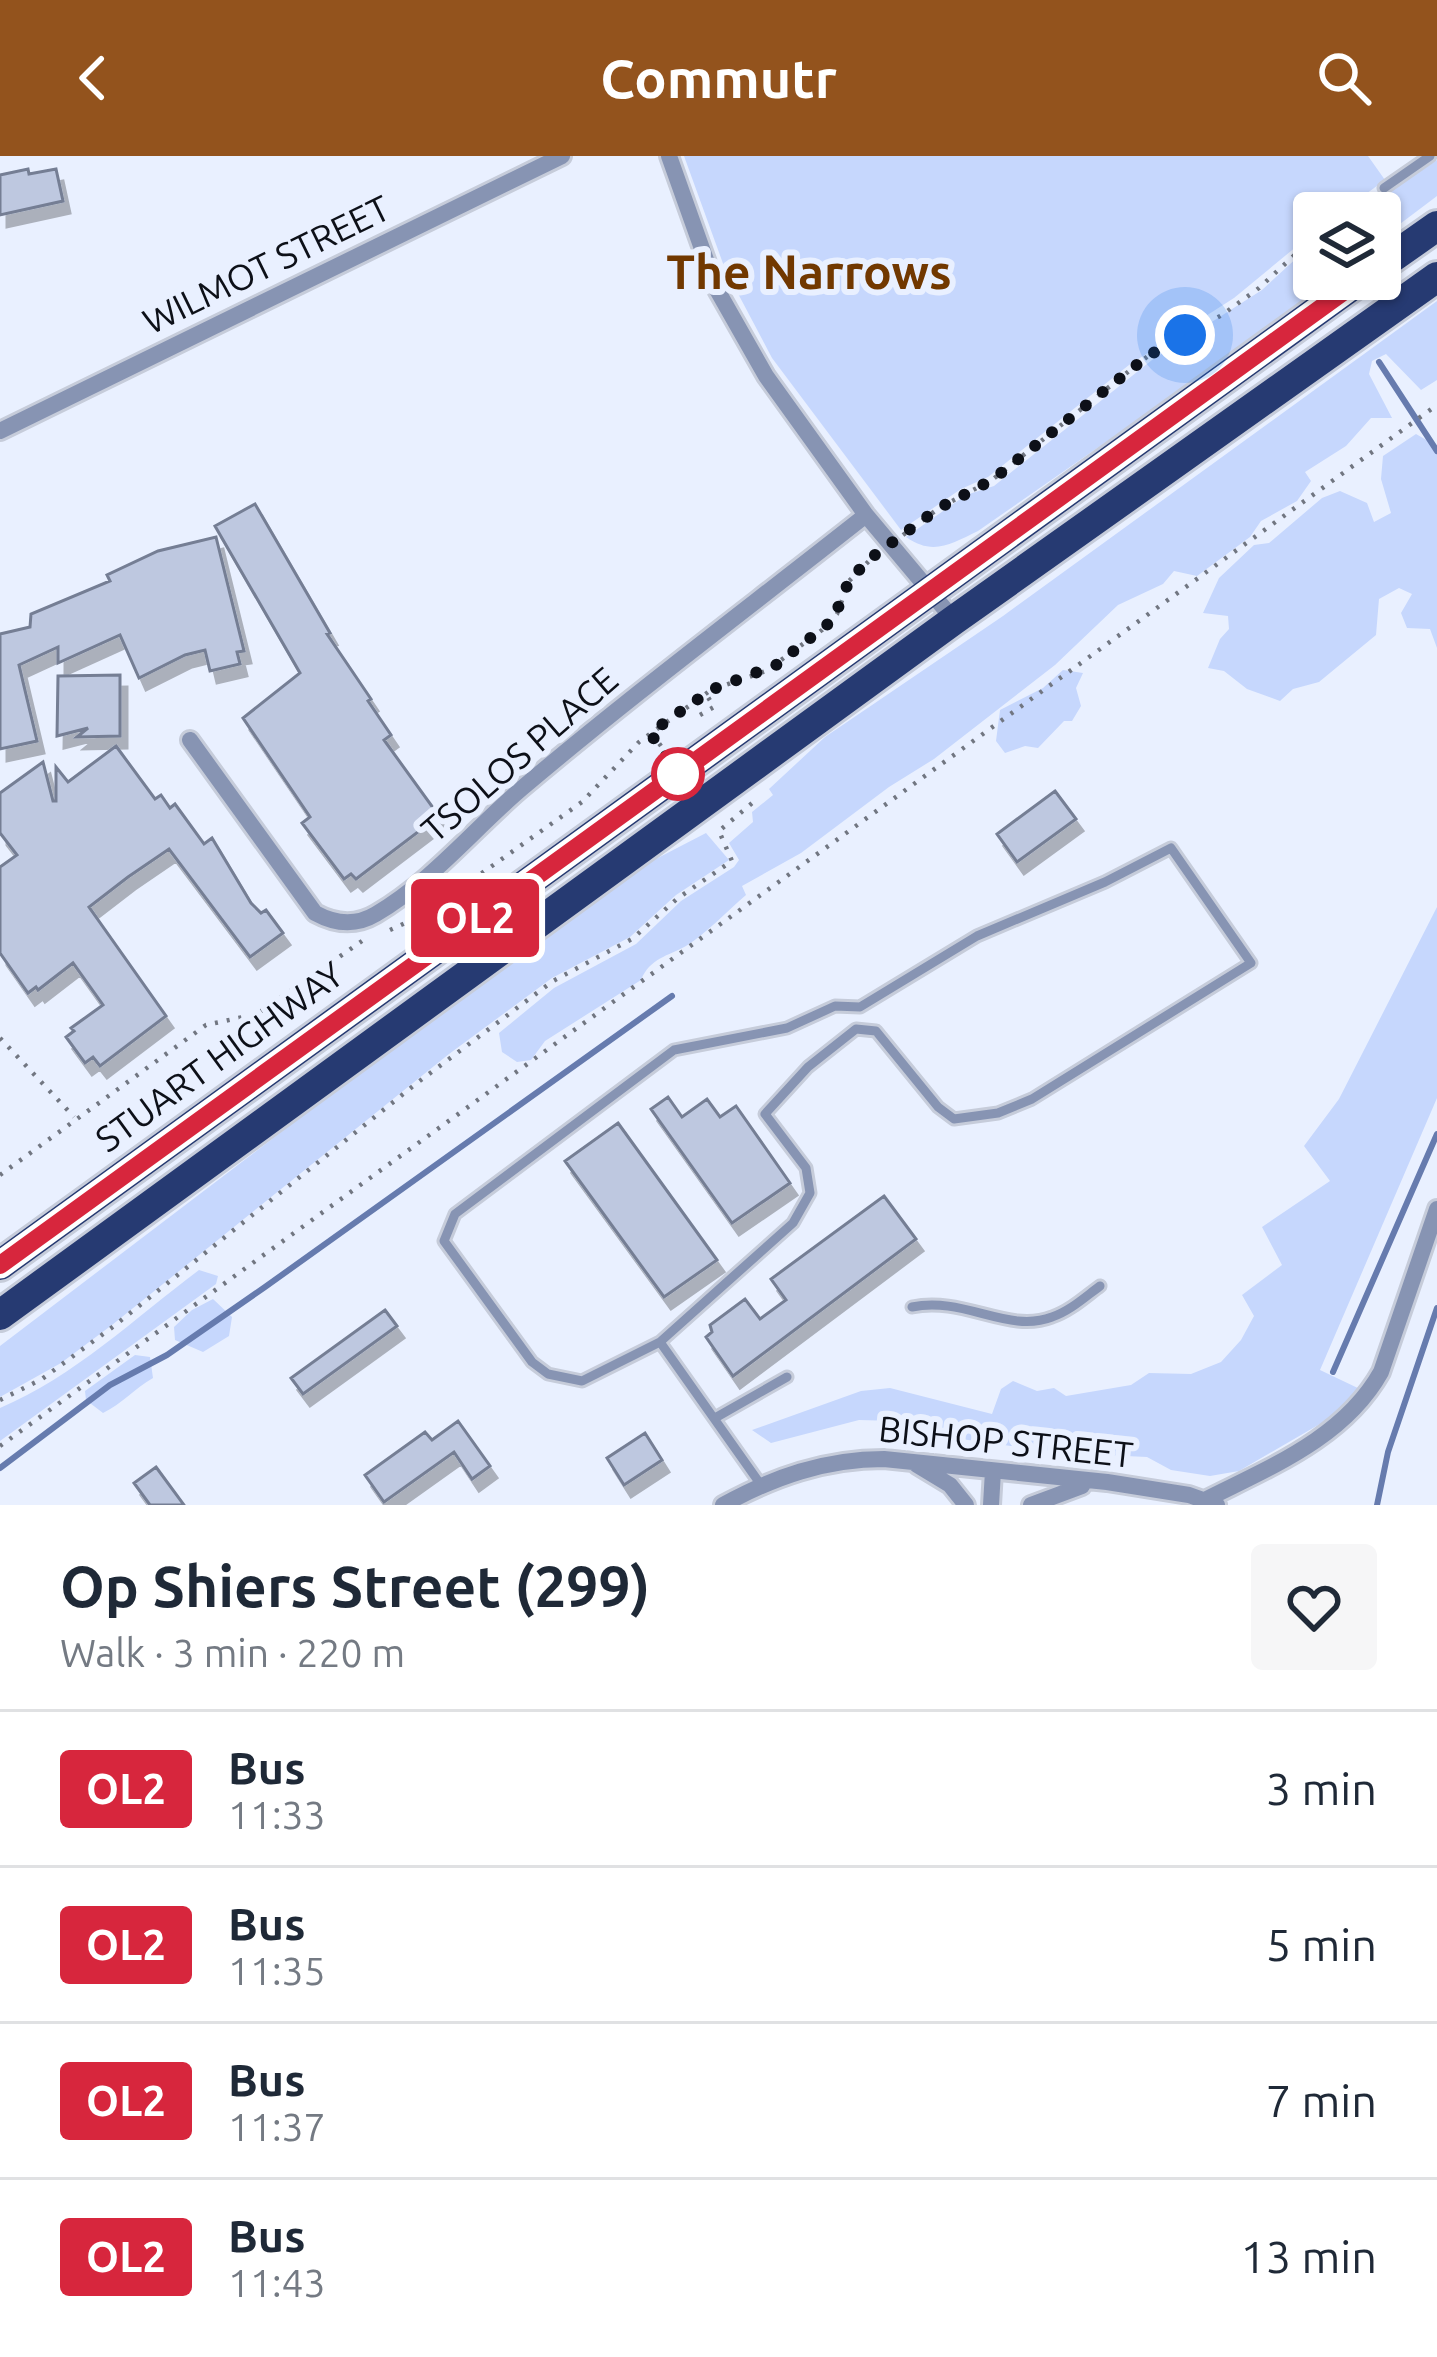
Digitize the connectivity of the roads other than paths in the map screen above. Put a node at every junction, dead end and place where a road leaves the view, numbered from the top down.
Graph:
1 (562, 156) edge
2 (669, 156) edge
3 (1430, 156) edge
4 (1384, 188) road end
5 (1437, 226) edge
6 (1401, 251) edge
7 (1437, 277) edge
8 (1332, 300) edge
9 (0, 431) edge
10 (866, 515) junction
11 (931, 591) junction
12 (954, 620) junction
13 (190, 740) dead end
14 (1437, 1209) edge
15 (0, 1265) edge
16 (1100, 1286) dead end
17 (912, 1307) dead end
18 (0, 1316) edge
19 (660, 1342) junction
20 (787, 1378) dead end
21 (715, 1418) junction
22 (899, 1460) junction
23 (993, 1472) junction
24 (1106, 1482) junction
25 (761, 1485) junction
26 (1211, 1503) edge
27 (723, 1505) edge
28 (966, 1505) edge
29 (991, 1505) edge
30 (1031, 1505) edge

1 - 9 street, WILMOT STREET
2 - 10 street
3 - 4 lane
5 - 6 highway
7 - 12 highway
8 - 11 highway, STUART HIGHWAY
10 - 11 street
10 - 13 street, TSOLOS PLACE
11 - 12 street
11 - 15 highway, STUART HIGHWAY
12 - 18 highway
14 - 26 street
16 - 17 lane
19 - 19 lane
19 - 21 lane
20 - 21 lane
21 - 25 lane
22 - 23 street, BISHOP STREET
22 - 25 street, BISHOP STREET
22 - 28 street
23 - 24 street, BISHOP STREET
23 - 29 street
24 - 26 street, BISHOP STREET
24 - 30 street
25 - 27 street, BISHOP STREET

